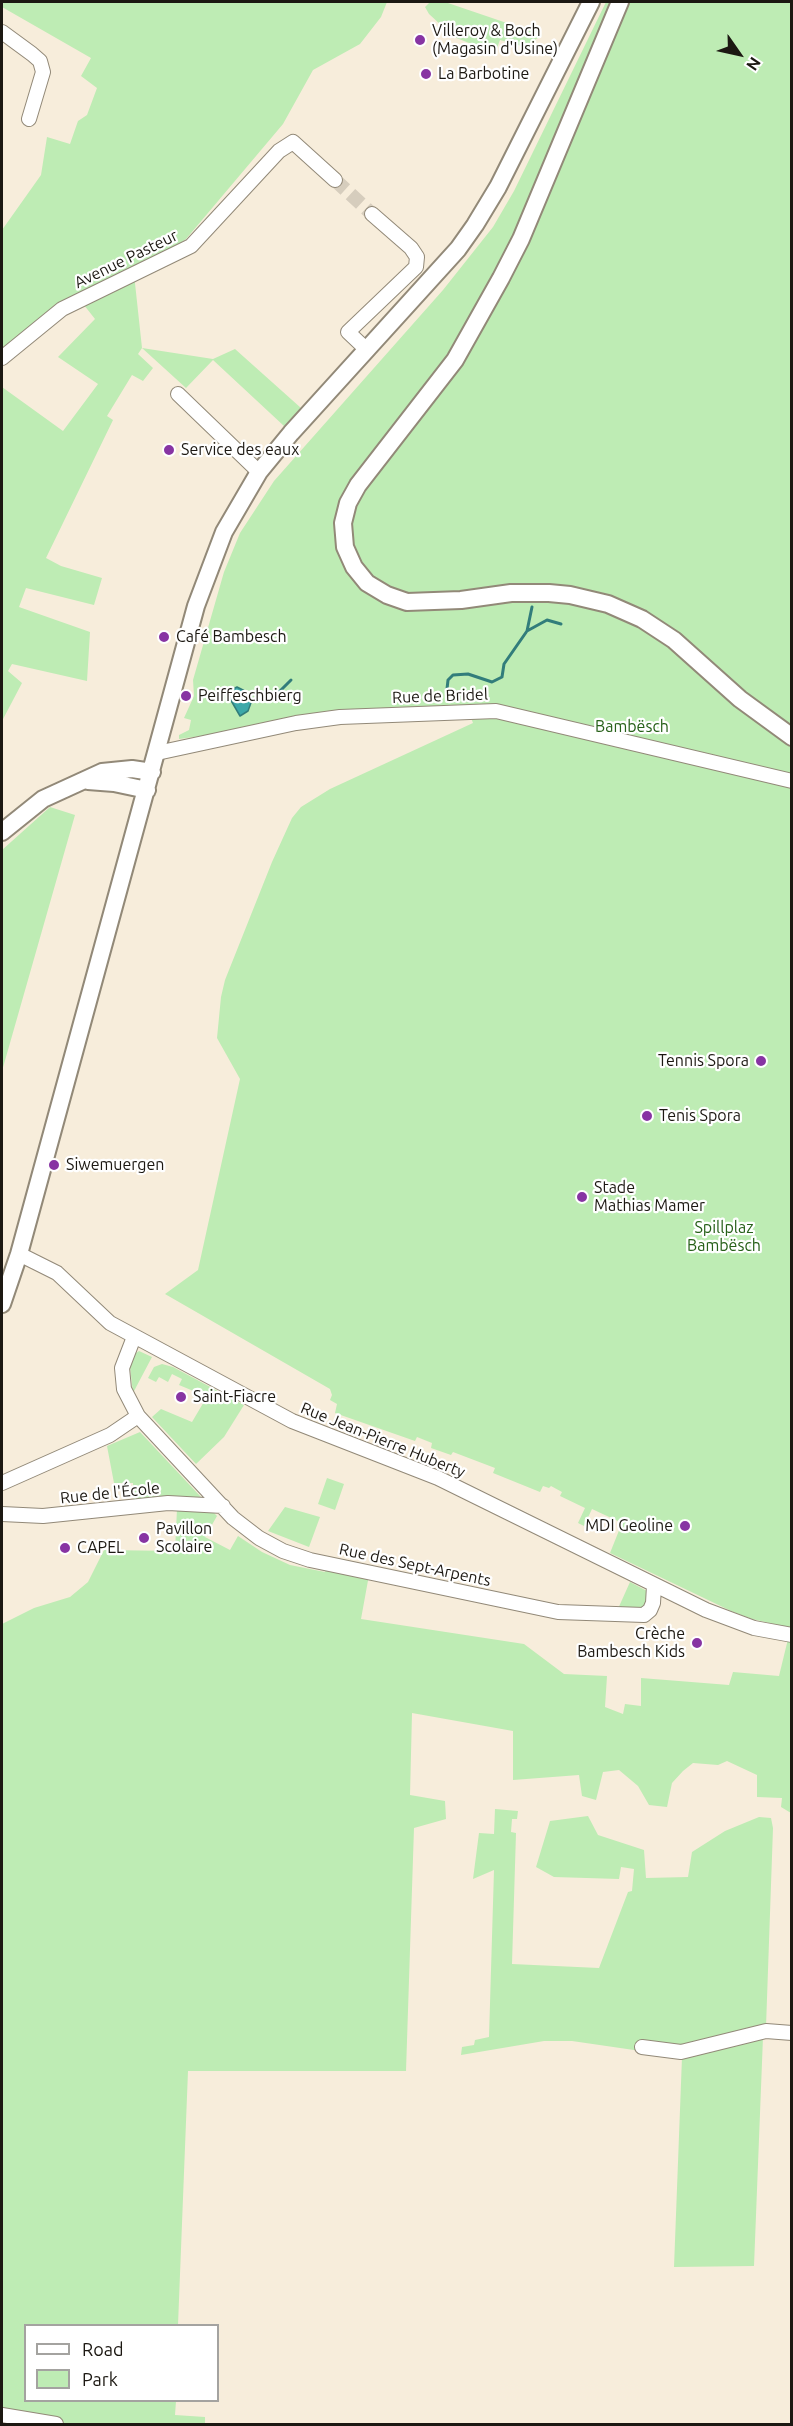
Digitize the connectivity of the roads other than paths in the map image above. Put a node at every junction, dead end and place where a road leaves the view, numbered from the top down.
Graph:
1 (591, 2) edge
2 (620, 2) edge
3 (2, 32) edge
4 (29, 119) dead end
5 (334, 180) tunnel mouth
6 (372, 214) tunnel mouth
7 (367, 350) junction
8 (2, 358) edge
9 (178, 394) dead end
10 (259, 472) junction
11 (792, 737) edge
12 (157, 753) junction
13 (152, 772) junction
14 (81, 781) junction
15 (792, 781) edge
16 (147, 790) junction
17 (2, 832) edge
18 (19, 1254) junction
19 (2, 1304) edge
20 (134, 1337) junction
21 (138, 1416) junction
22 (2, 1483) edge
23 (222, 1506) junction
24 (2, 1514) edge
25 (654, 1586) junction
26 (792, 1635) edge
27 (792, 2033) edge
28 (642, 2047) dead end
29 (2, 2415) edge
30 (56, 2424) edge

1 - 7 main road
2 - 11 main road
3 - 4 street
5 - 8 street, Avenue Pasteur
6 - 7 street
7 - 10 main road
9 - 10 street
10 - 12 main road
12 - 13 main road
12 - 15 street, Rue de Bridel
13 - 14 main road
13 - 16 main road
14 - 16 main road
14 - 17 main road
16 - 18 main road
18 - 19 main road
18 - 20 street, Rue Jean-Pierre Huberty
20 - 21 street, Rue des Sept-Arpents
20 - 25 street, Rue Jean-Pierre Huberty
21 - 22 street
21 - 23 street, Rue des Sept-Arpents
23 - 24 street, Rue de l'École
23 - 25 street, Rue des Sept-Arpents
25 - 26 street
27 - 28 street
29 - 30 street

